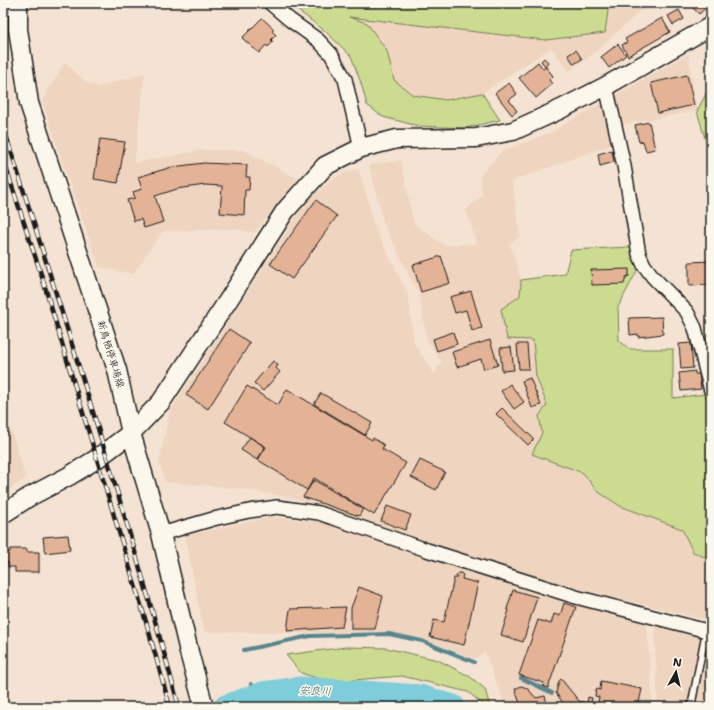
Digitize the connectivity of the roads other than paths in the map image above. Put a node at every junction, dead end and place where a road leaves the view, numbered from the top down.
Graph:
1 (18, 3) edge
2 (270, 3) edge
3 (711, 26) edge
4 (606, 86) junction
5 (361, 148) junction
6 (711, 391) edge
7 (131, 432) junction
8 (3, 514) edge
9 (161, 534) junction
10 (709, 631) edge
11 (204, 707) edge
12 (691, 707) edge

1 - 7 street, 新鳥栖停車場線
2 - 5 street
3 - 4 street
4 - 5 street
4 - 6 street
5 - 7 street
7 - 8 street
7 - 9 street, 新鳥栖停車場線
9 - 10 street
9 - 11 street, 新鳥栖停車場線
10 - 12 lane

